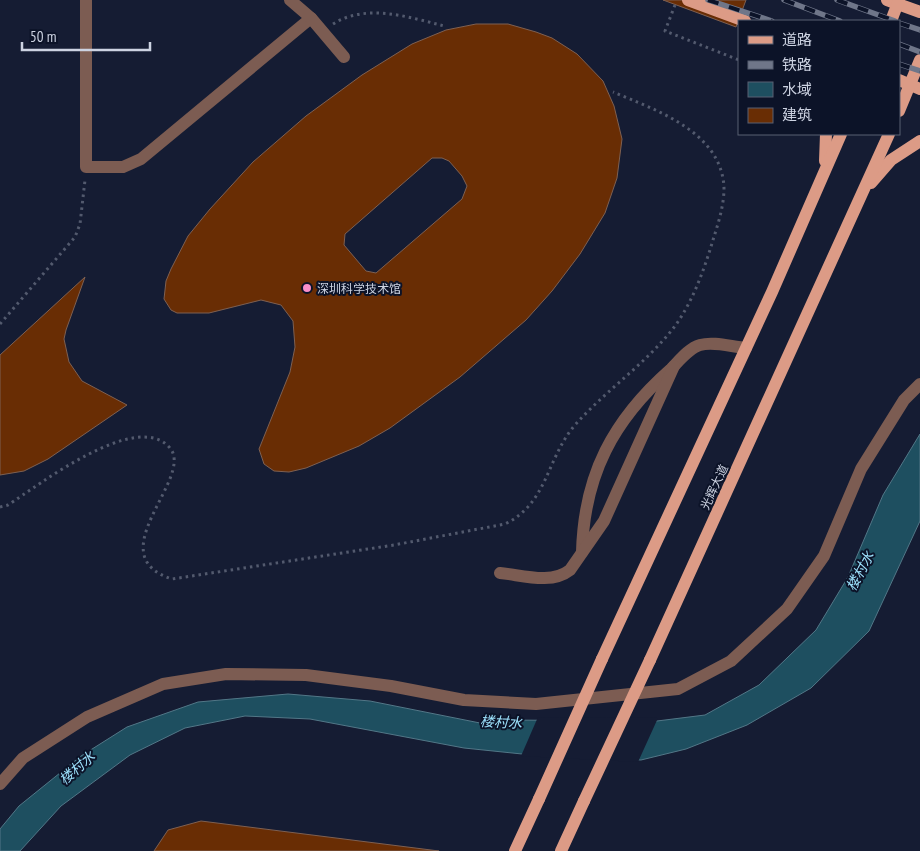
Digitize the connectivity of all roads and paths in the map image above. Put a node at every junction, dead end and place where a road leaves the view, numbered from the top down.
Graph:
1 (86, 0) edge
2 (290, 0) edge
3 (688, 0) edge
4 (895, 1) edge
5 (675, 4) dead end
6 (920, 12) edge
7 (311, 18) junction
8 (742, 20) edge
9 (891, 20) edge
10 (444, 26) dead end
11 (322, 31) junction
12 (344, 57) dead end
13 (738, 60) edge
14 (920, 60) edge
15 (910, 84) edge
16 (613, 92) dead end
17 (900, 109) edge
18 (826, 135) edge
19 (841, 135) edge
20 (889, 135) edge
21 (920, 140) edge
22 (86, 167) junction
23 (821, 178) junction
24 (851, 220) junction
25 (0, 324) edge
26 (746, 348) junction
27 (674, 366) junction
28 (920, 384) edge
29 (0, 507) edge
30 (582, 552) junction
31 (500, 572) dead end
32 (0, 784) edge
33 (515, 851) edge
34 (561, 851) edge

1 - 22 street
2 - 7 street
3 - 8 main road
4 - 6 main road
4 - 9 main road
5 - 13 path
7 - 11 street
7 - 22 street
10 - 11 path
11 - 12 street
14 - 15 main road
15 - 17 main road
16 - 29 path
18 - 23 main road
19 - 23 main road
20 - 24 main road, 光辉大道
21 - 24 main road
22 - 25 path
23 - 26 main road
24 - 34 main road, 光辉大道, bridge
26 - 27 street
26 - 33 main road, bridge
27 - 30 street
27 - 30 street
28 - 32 street
30 - 31 street

